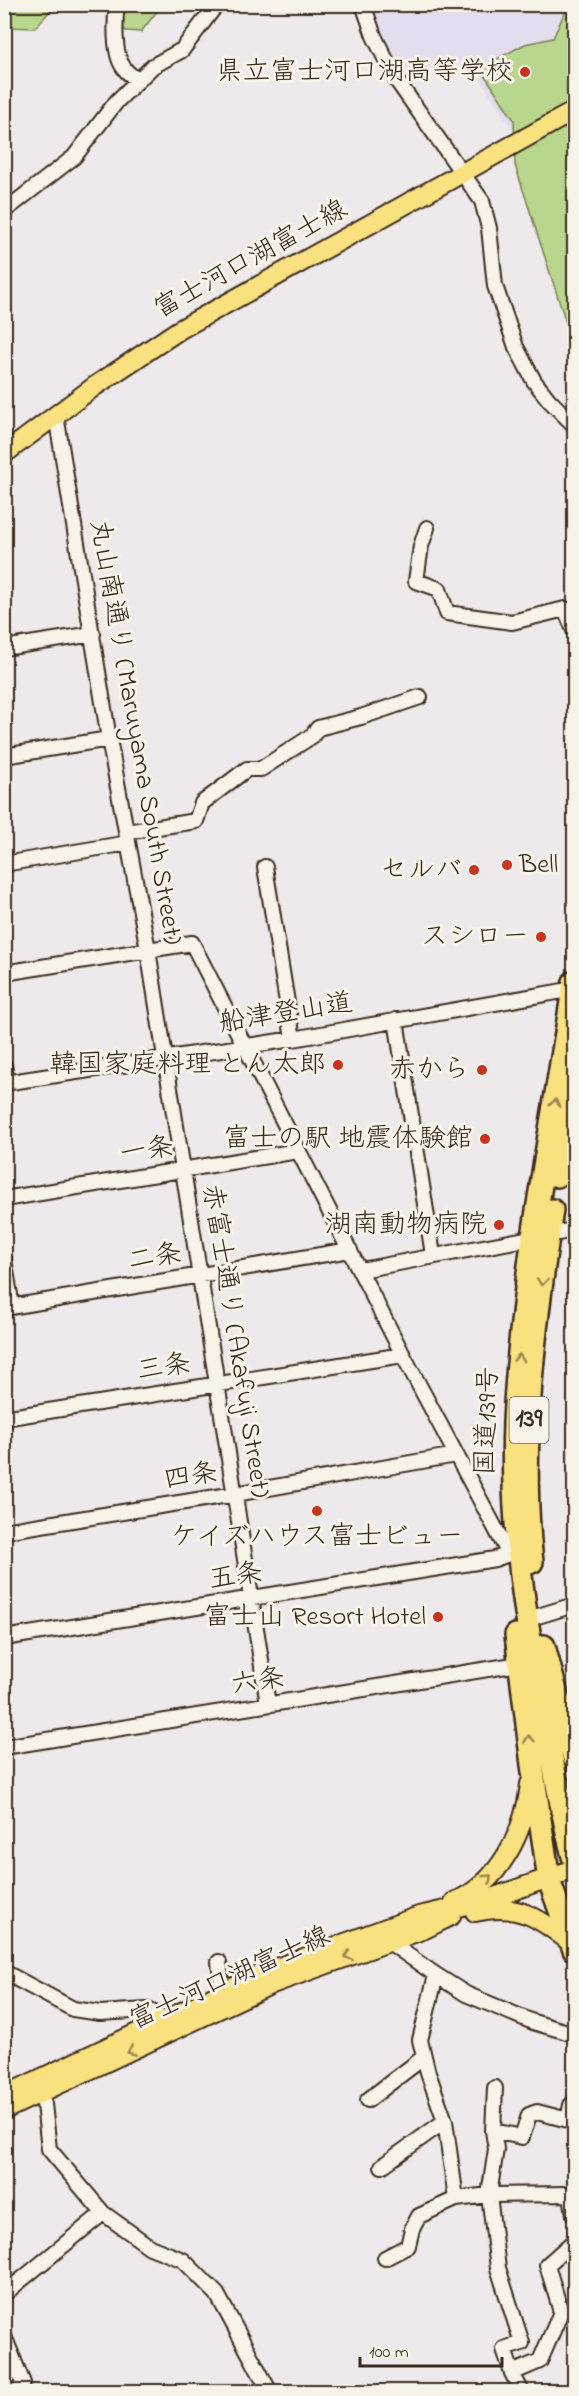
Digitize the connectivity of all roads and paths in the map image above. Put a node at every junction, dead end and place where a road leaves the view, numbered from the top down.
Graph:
1 (117, 4) edge
2 (217, 4) edge
3 (363, 4) edge
4 (138, 81) junction
5 (574, 111) edge
6 (574, 116) edge
7 (536, 133) junction
8 (464, 172) junction
9 (4, 208) edge
10 (56, 415) junction
11 (574, 425) edge
12 (4, 454) edge
13 (427, 528) dead end
14 (574, 630) edge
15 (93, 634) junction
16 (4, 648) edge
17 (420, 697) dead end
18 (109, 739) junction
19 (4, 756) edge
20 (127, 838) junction
21 (4, 864) edge
22 (265, 867) dead end
23 (148, 950) junction
24 (4, 973) edge
25 (574, 987) edge
26 (396, 1020) junction
27 (293, 1039) junction
28 (246, 1046) junction
29 (164, 1057) junction
30 (4, 1066) edge
31 (574, 1080) edge
32 (6, 1082) edge
33 (298, 1151) junction
34 (182, 1169) junction
35 (4, 1199) edge
36 (574, 1230) edge
37 (540, 1237) junction
38 (350, 1250) junction
39 (434, 1255) junction
40 (4, 1259) edge
41 (361, 1270) junction
42 (199, 1275) junction
43 (8, 1308) edge
44 (403, 1355) junction
45 (218, 1384) junction
46 (4, 1418) edge
47 (456, 1455) junction
48 (235, 1494) junction
49 (514, 1521) junction
50 (4, 1531) edge
51 (509, 1554) junction
52 (252, 1599) junction
53 (574, 1605) edge
54 (538, 1616) junction
55 (4, 1638) edge
56 (519, 1664) junction
57 (268, 1704) junction
58 (569, 1718) edge
59 (4, 1747) edge
60 (574, 1758) edge
61 (532, 1766) junction
62 (574, 1860) edge
63 (549, 1880) junction
64 (422, 1923) junction
65 (387, 1935) junction
66 (573, 1947) edge
67 (219, 1962) dead end
68 (4, 1972) edge
69 (436, 1975) junction
70 (224, 1999) junction
71 (164, 2029) junction
72 (574, 2034) edge
73 (424, 2057) junction
74 (495, 2088) dead end
75 (39, 2094) junction
76 (4, 2096) edge
77 (368, 2100) dead end
78 (574, 2103) edge
79 (4, 2110) edge
80 (445, 2121) junction
81 (494, 2131) junction
82 (381, 2166) dead end
83 (489, 2195) junction
84 (456, 2199) junction
85 (104, 2213) junction
86 (574, 2215) edge
87 (574, 2241) edge
88 (385, 2258) dead end
89 (4, 2294) edge
90 (4, 2336) edge
91 (512, 2373) junction
92 (17, 2391) edge
93 (270, 2391) edge
94 (522, 2391) edge

1 - 4 street
2 - 4 street
3 - 8 street
4 - 9 street
5 - 7 main road, 富士河口湖富士線
6 - 7 main road, 富士河口湖富士線
7 - 8 main road, 富士河口湖富士線
8 - 10 main road, 富士河口湖富士線
8 - 11 street
10 - 12 main road, 富士河口湖富士線
10 - 15 street, 丸山南通り (Maruyama South Street)
13 - 14 street
15 - 16 street
15 - 18 street, 丸山南通り (Maruyama South Street)
17 - 20 street
18 - 19 street
18 - 20 street, 丸山南通り (Maruyama South Street)
20 - 21 street
20 - 23 street, 丸山南通り (Maruyama South Street)
22 - 27 street
23 - 24 street
23 - 28 street
23 - 29 street, 丸山南通り (Maruyama South Street)
25 - 26 street, 船津登山道
37 -> 25 highway, 国道139号 / 139
26 - 27 street, 船津登山道
26 - 39 street
27 - 28 street, 船津登山道
28 - 29 street, 船津登山道
28 - 33 street
29 - 32 street, 船津登山道
29 - 34 street, 赤富士通り (Akafuji Street)
30 - 32 street
31 - 37 highway, 国道139号 / 139
33 - 34 street, 一条
33 - 38 street
34 - 35 street, 一条
34 - 42 street, 赤富士通り (Akafuji Street)
36 - 37 street
37 - 39 street
49 -> 37 highway, 国道139号 / 139
37 -> 54 highway, 国道139号 / 139
38 - 41 street
38 - 42 street, 二条
39 - 41 street
40 - 43 street
41 - 44 street
42 - 43 street, 二条
42 - 45 street, 赤富士通り (Akafuji Street)
44 - 45 street, 三条
44 - 47 street
45 - 46 street, 三条
45 - 48 street, 赤富士通り (Akafuji Street)
47 - 48 street, 四条
47 - 51 street
48 - 50 street, 四条
48 - 52 street, 赤富士通り (Akafuji Street)
49 - 51 highway
49 - 62 highway, 国道139号 / 139
51 - 52 street, 五条
51 - 56 highway
52 - 55 street, 五条
52 - 57 street, 赤富士通り (Akafuji Street)
53 - 54 street
54 - 58 highway, 国道139号 / 139
56 - 57 street, 六条
61 -> 56 highway
57 - 59 street, 六条
58 - 60 highway, 国道139号 / 139
61 - 63 highway
64 -> 61 main road
62 - 63 main road, 富士河口湖富士線
63 - 64 main road, 富士河口湖富士線
63 - 66 highway
64 - 65 main road, 富士河口湖富士線
64 - 66 main road
65 - 69 street
65 - 70 main road, 富士河口湖富士線
67 - 70 street
68 - 71 street
69 - 72 street
69 - 73 street
70 - 71 main road, 富士河口湖富士線
71 -> 75 main road, 富士河口湖富士線
71 - 76 main road, 富士河口湖富士線
73 - 77 street
73 - 80 street
74 - 81 street
75 - 79 main road, 富士河口湖富士線
75 - 85 street
78 - 81 street
80 - 82 street
80 - 84 street
81 - 83 street
83 - 84 street
83 - 86 street
83 - 91 street
84 - 88 street
85 - 89 street
85 - 93 street
87 - 91 street
90 - 92 street
91 - 94 street

